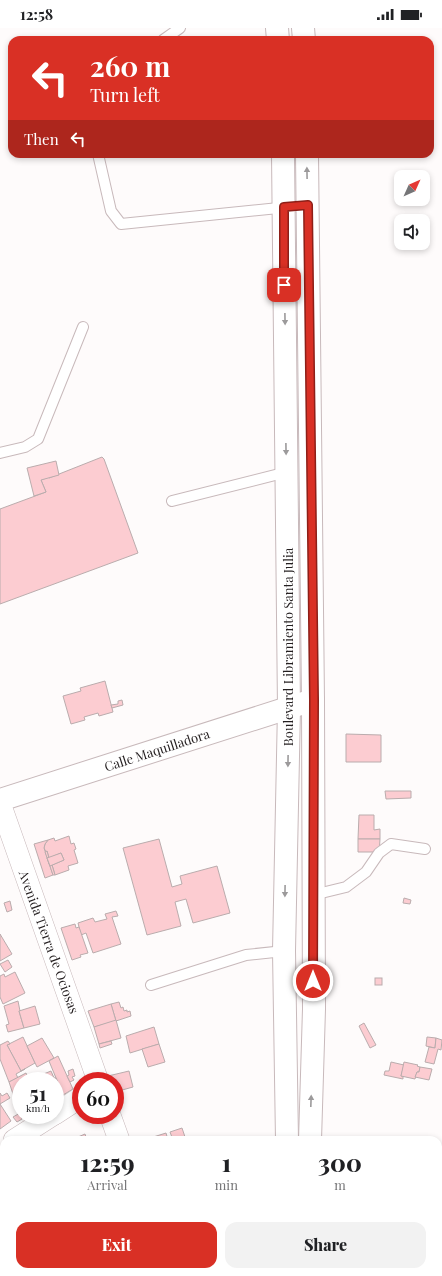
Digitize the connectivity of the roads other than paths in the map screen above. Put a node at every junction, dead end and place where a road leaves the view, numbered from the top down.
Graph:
1 (180, 28) edge
2 (169, 36) edge
3 (99, 158) edge
4 (283, 158) edge
5 (307, 158) edge
6 (308, 205) junction
7 (284, 207) junction
8 (83, 327) dead end
9 (0, 453) edge
10 (287, 472) junction
11 (172, 501) dead end
12 (314, 700) junction
13 (289, 708) junction
14 (0, 802) edge
15 (425, 849) dead end
16 (313, 895) junction
17 (284, 951) junction
18 (151, 985) dead end
19 (95, 1072) edge
20 (39, 1124) edge
21 (113, 1124) edge
22 (20, 1136) edge
23 (118, 1136) edge
24 (287, 1136) edge
25 (310, 1136) edge

1 - 2 lane
3 - 7 lane
4 - 7 main road, Boulevard Libramiento Santa Julia
6 -> 5 main road, Boulevard Libramiento Santa Julia
6 - 7 lane
6 - 12 main road, Boulevard Libramiento Santa Julia
7 -> 10 main road, Boulevard Libramiento Santa Julia
8 - 9 lane
10 - 11 lane
10 - 13 main road, Boulevard Libramiento Santa Julia
12 - 13 main road, Calle Maquilladora
12 - 16 main road, Boulevard Libramiento Santa Julia
13 - 14 main road, Calle Maquilladora
13 -> 17 main road, Boulevard Libramiento Santa Julia
14 - 19 street, Avenida Tierra de Ociosas
15 - 16 lane
25 -> 16 main road, Boulevard Libramiento Santa Julia
17 - 18 lane
17 - 24 main road, Boulevard Libramiento Santa Julia
20 - 22 street
21 - 23 street

